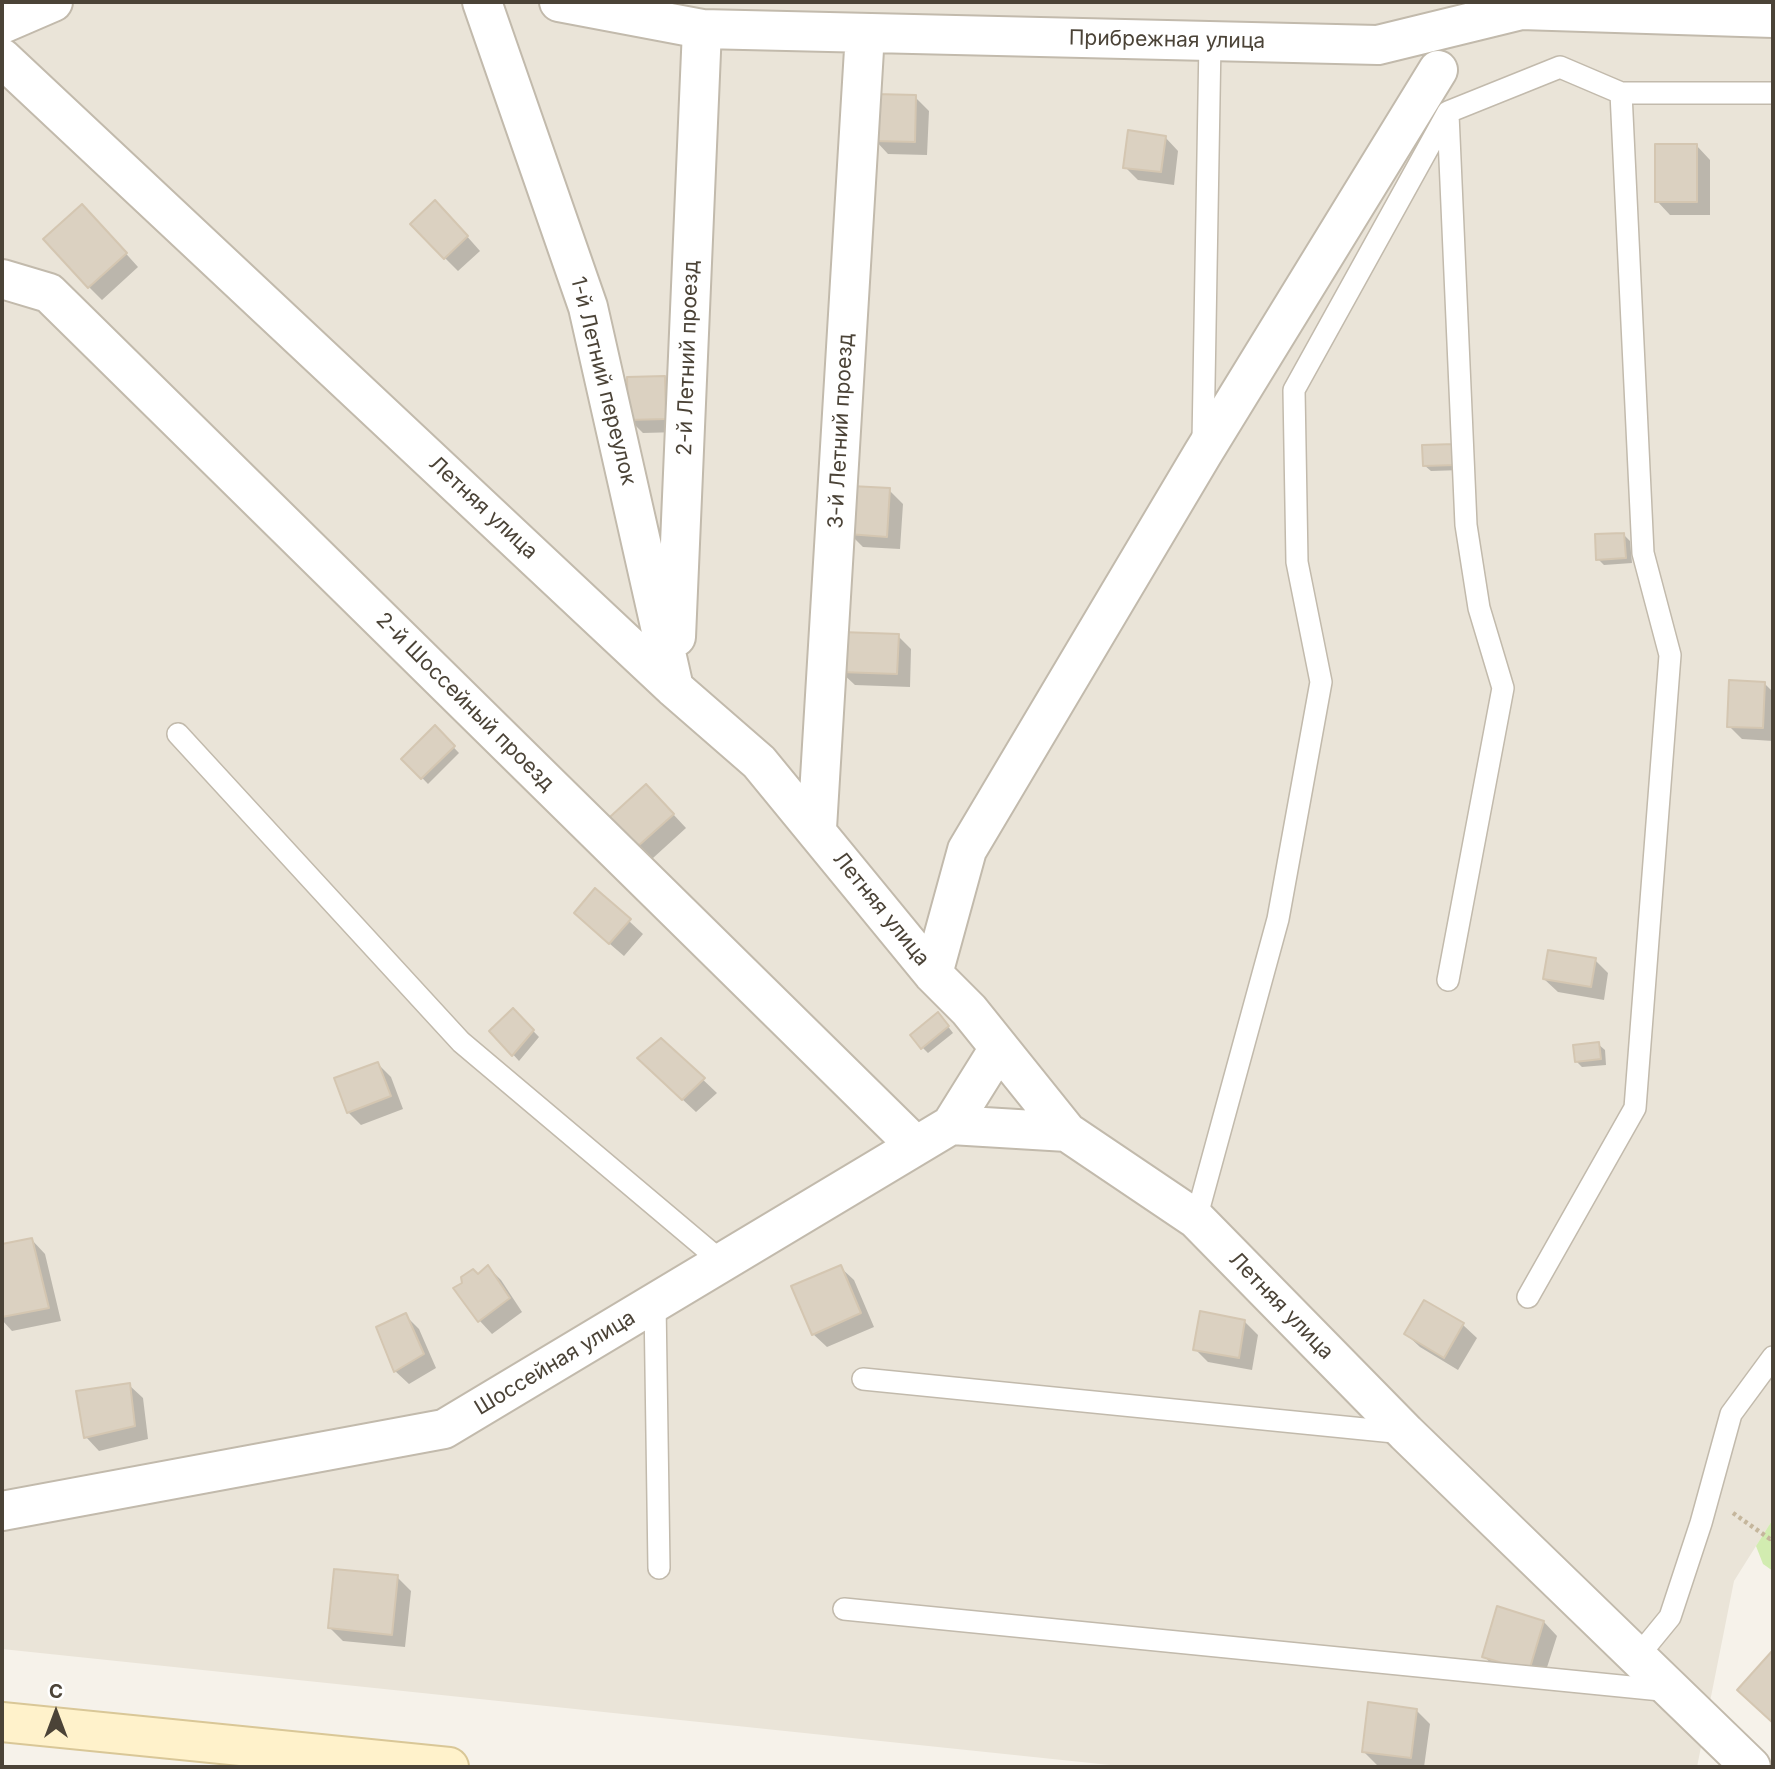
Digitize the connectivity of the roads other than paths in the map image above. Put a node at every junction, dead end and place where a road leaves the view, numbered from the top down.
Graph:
1 (53, 2) edge
2 (482, 2) edge
3 (559, 2) edge
4 (1773, 18) edge
5 (2, 24) edge
6 (702, 29) junction
7 (865, 33) junction
8 (1209, 41) junction
9 (2, 58) edge
10 (1438, 70) dead end
11 (1621, 93) junction
12 (1773, 93) edge
13 (1448, 112) junction
14 (2, 279) edge
15 (1203, 453) junction
16 (674, 688) junction
17 (178, 734) dead end
18 (817, 828) junction
19 (933, 974) junction
20 (1448, 981) dead end
21 (999, 1048) junction
22 (951, 1125) junction
23 (1067, 1132) junction
24 (916, 1146) junction
25 (1196, 1219) junction
26 (722, 1262) junction
27 (1528, 1297) dead end
28 (655, 1302) junction
29 (1773, 1357) edge
30 (863, 1379) dead end
31 (1406, 1433) junction
32 (2, 1511) edge
33 (659, 1569) dead end
34 (844, 1609) dead end
35 (1638, 1656) junction
36 (1674, 1691) junction
37 (2, 1722) edge
38 (449, 1767) edge
39 (1751, 1767) edge

1 - 5 street
2 - 16 street, 1-й Летний переулок
3 - 6 street, Прибрежная улица
4 - 8 street, Прибрежная улица
6 - 7 street, Прибрежная улица
6 - 16 street, 2-й Летний проезд
7 - 8 street, Прибрежная улица
7 - 18 street, 3-й Летний проезд
8 - 15 lane
9 - 16 street, Летняя улица
10 - 15 street
11 - 12 lane
11 - 13 lane
11 - 27 lane
13 - 20 lane
13 - 25 lane
14 - 24 street, 2-й Шоссейный проезд
15 - 19 street
16 - 18 street, Летняя улица
17 - 26 lane
18 - 19 street, Летняя улица
19 - 21 street, Летняя улица
21 - 22 street
21 - 23 street, Летняя улица
22 - 23 street
22 - 24 street, Шоссейная улица
23 - 25 street, Летняя улица
24 - 26 street, Шоссейная улица
25 - 31 street, Летняя улица
26 - 28 street, Шоссейная улица
28 - 32 street, Шоссейная улица
28 - 33 lane
29 - 35 lane
30 - 31 lane
31 - 35 street, Летняя улица
34 - 36 lane
35 - 36 street, Летняя улица
36 - 39 street, Летняя улица
37 - 38 main road

